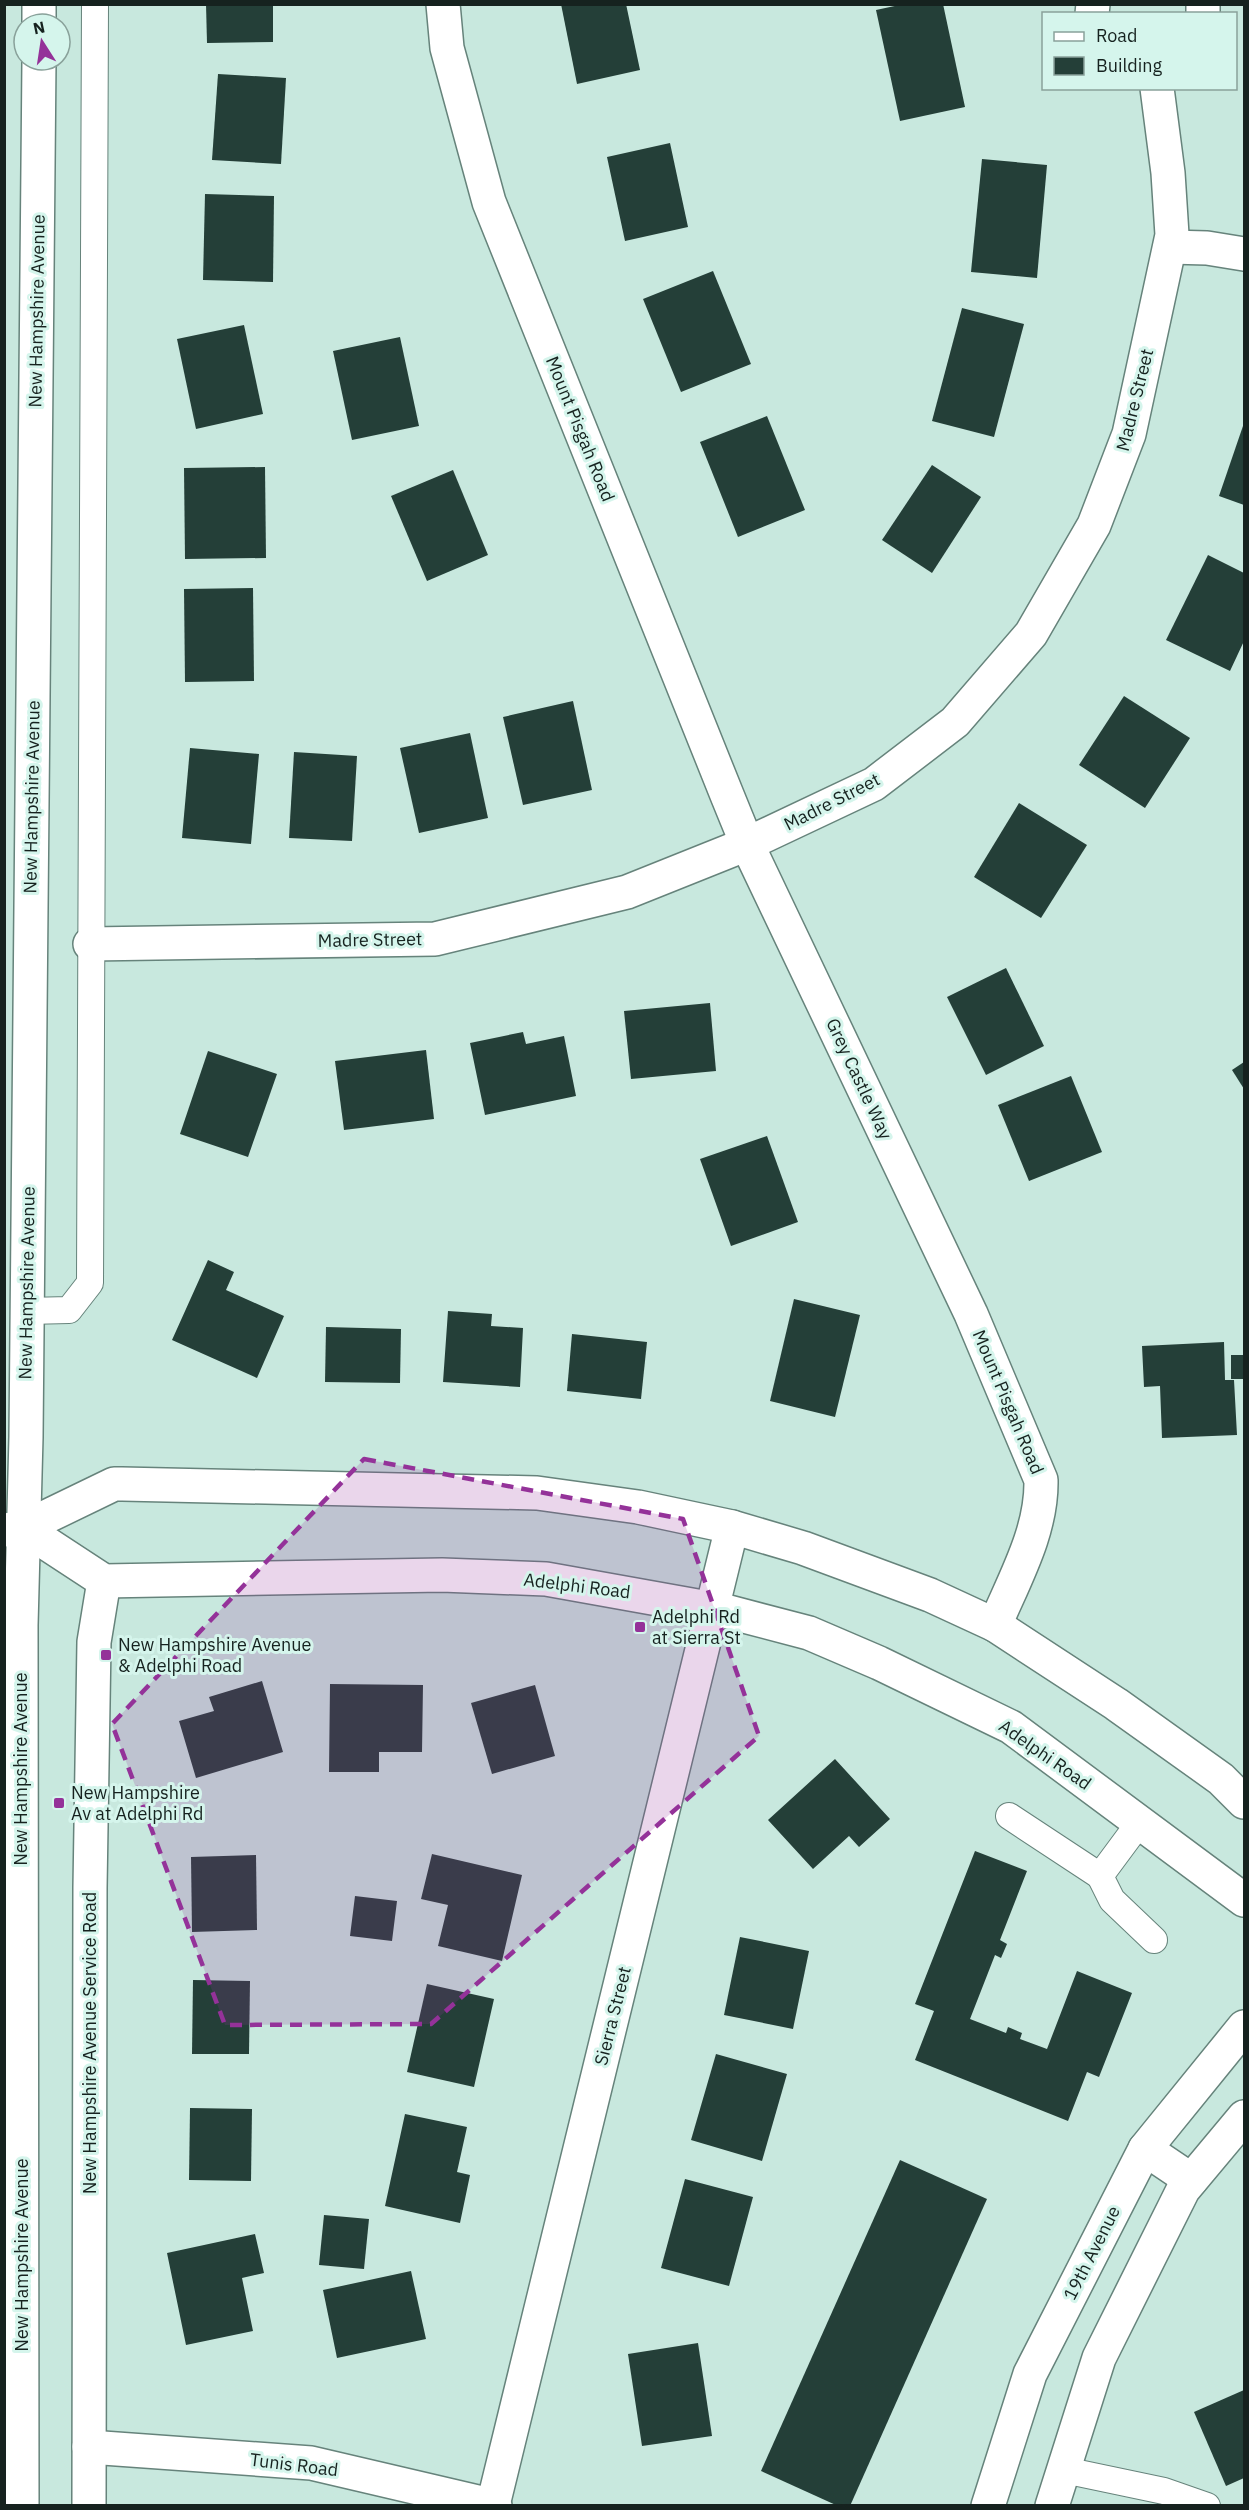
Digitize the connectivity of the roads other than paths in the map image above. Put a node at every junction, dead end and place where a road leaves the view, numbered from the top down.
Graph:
1 (95, 4) edge
2 (443, 4) edge
3 (39, 72) edge
4 (1157, 90) edge
5 (1170, 247) junction
6 (1245, 254) edge
7 (747, 844) junction
8 (90, 944) junction
9 (27, 1311) junction
10 (971, 1314) joint
11 (732, 1527) junction
12 (14, 1529) edge
13 (104, 1581) junction
14 (713, 1609) junction
15 (995, 1624) junction
16 (1245, 1802) edge
17 (1009, 1816) dead end
18 (1140, 1822) junction
19 (1100, 1876) junction
20 (1245, 1900) edge
21 (1154, 1940) dead end
22 (1245, 2027) edge
23 (1245, 2117) edge
24 (1145, 2149) junction
25 (1191, 2180) junction
26 (89, 2447) junction
27 (1065, 2470) junction
28 (22, 2505) edge
29 (89, 2505) edge
30 (494, 2505) edge
31 (988, 2505) edge
32 (1052, 2505) edge
33 (1207, 2505) edge

1 - 8 lane
2 - 7 street, Mount Pisgah Road
3 - 9 street, New Hampshire Avenue
4 - 5 street, Madre Street
5 - 6 street
5 - 7 street, Madre Street
7 - 8 street, Madre Street
7 - 10 street, Grey Castle Way
8 - 9 lane
9 - 12 street, New Hampshire Avenue
10 - 15 street, Mount Pisgah Road
11 - 12 street
11 - 14 street, Sierra Street
11 - 15 street
12 - 13 street
12 - 28 street, New Hampshire Avenue
13 - 14 street, Adelphi Road
13 - 26 street, New Hampshire Avenue Service Road
14 - 18 street, Adelphi Road
14 - 30 street, Sierra Street
15 - 16 street
17 - 19 lane
18 - 19 lane
18 - 20 street, Adelphi Road
19 - 21 lane
22 - 24 street, 19th Avenue
23 - 25 street
24 - 25 street
24 - 31 street, 19th Avenue
25 - 27 street
26 - 29 street, New Hampshire Avenue Service Road
26 - 30 street, Tunis Road
27 - 32 street
27 - 33 lane

